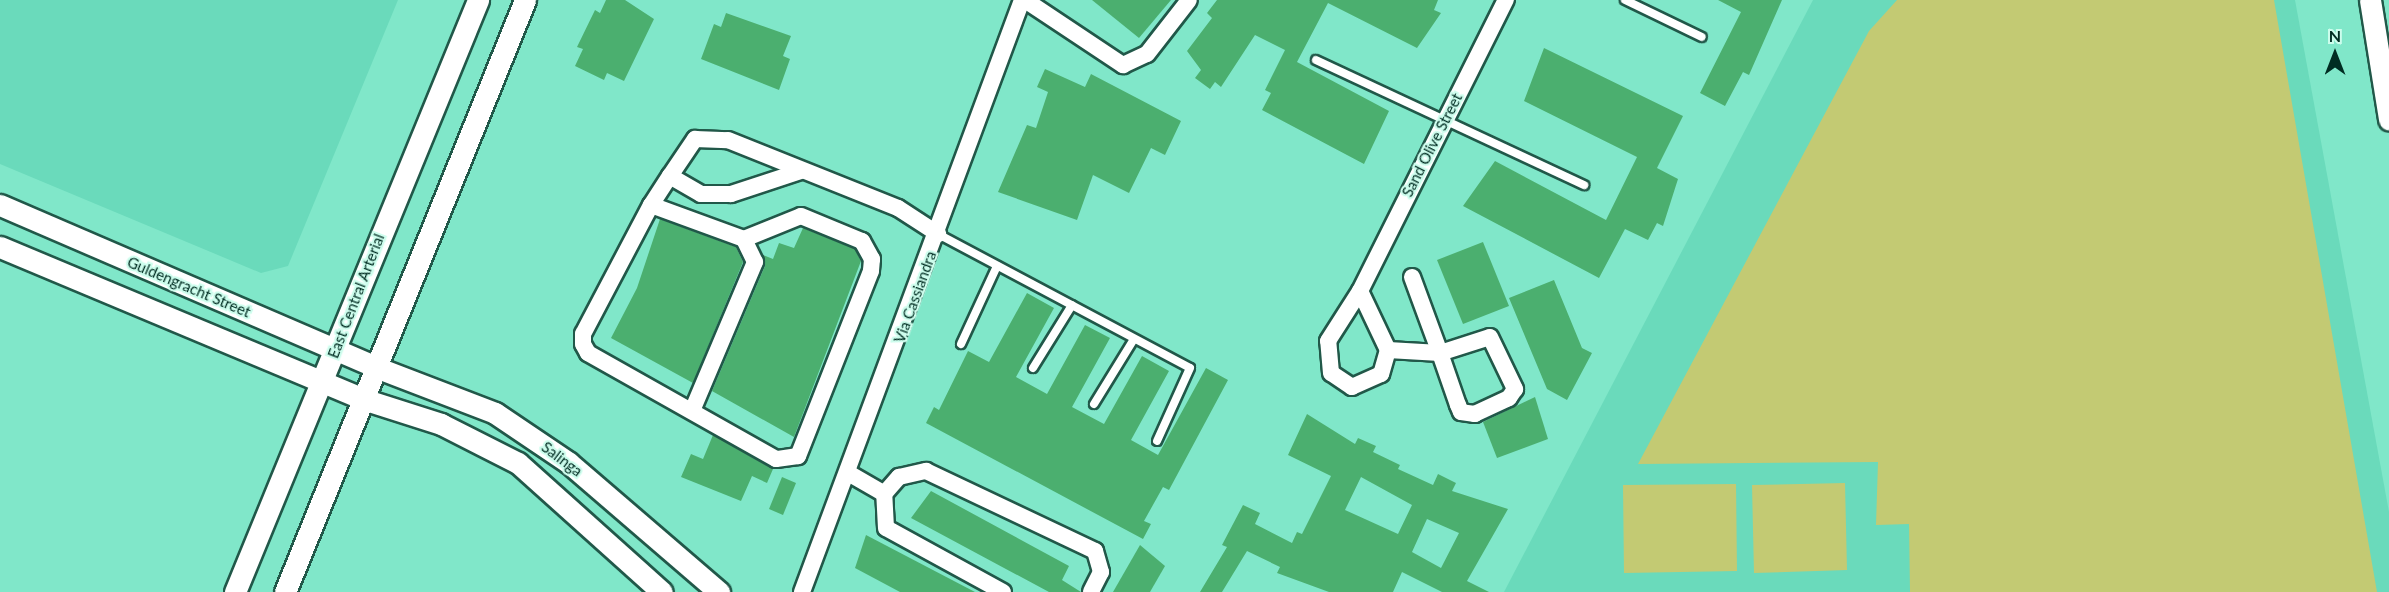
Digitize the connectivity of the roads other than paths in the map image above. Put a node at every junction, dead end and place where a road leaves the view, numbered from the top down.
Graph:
1 (478, 0) edge
2 (525, 0) edge
3 (1024, 0) edge
4 (1189, 0) edge
5 (1506, 0) edge
6 (1625, 0) edge
7 (2370, 0) edge
8 (1702, 36) dead end
9 (1316, 60) dead end
10 (2389, 118) edge
11 (1445, 119) junction
12 (801, 171) junction
13 (670, 176) junction
14 (1584, 185) dead end
15 (0, 205) edge
16 (651, 205) junction
17 (938, 234) junction
18 (744, 239) junction
19 (0, 247) edge
20 (997, 266) junction
21 (1412, 277) dead end
22 (1360, 291) junction
23 (1071, 305) junction
24 (1134, 339) junction
25 (962, 345) dead end
26 (336, 350) junction
27 (1388, 350) junction
28 (1440, 353) junction
29 (378, 368) junction
30 (1033, 368) dead end
31 (323, 381) junction
32 (366, 400) junction
33 (1094, 404) dead end
34 (692, 411) junction
35 (1157, 441) dead end
36 (850, 474) junction
37 (884, 494) junction
38 (235, 592) edge
39 (285, 592) edge
40 (662, 592) edge
41 (719, 592) edge
42 (802, 592) edge
43 (1003, 592) edge
44 (1091, 592) edge

1 - 26 street, East Central Arterial
2 - 29 street
3 - 4 street
3 - 17 street, Via Cassiandra
5 - 11 street, Sand Olive Street
6 - 8 lane
7 - 10 street
9 - 11 lane
11 - 14 lane
11 - 22 street, Sand Olive Street
12 - 13 street
12 - 13 street
12 - 17 street
13 - 16 street
15 - 26 street, Guldengracht Street
16 - 18 street
16 - 34 street
17 - 20 lane
17 - 36 street, Via Cassiandra
18 - 34 street
18 - 34 street
19 - 31 street
20 - 23 lane
20 - 25 lane
21 - 28 street
22 - 27 street
22 - 27 street, Sand Olive Street
23 - 24 lane
23 - 30 lane
24 - 33 lane
24 - 35 lane
26 - 29 street, Guldengracht Street
26 - 31 street, East Central Arterial
27 - 28 street
28 - 28 street
29 - 32 street
29 - 41 street, Salinga
31 - 32 street
31 - 38 street, East Central Arterial
32 - 39 street
32 - 40 street, Salinga
36 - 37 street
36 - 42 street, Via Cassiandra
37 - 43 street
37 - 44 street

